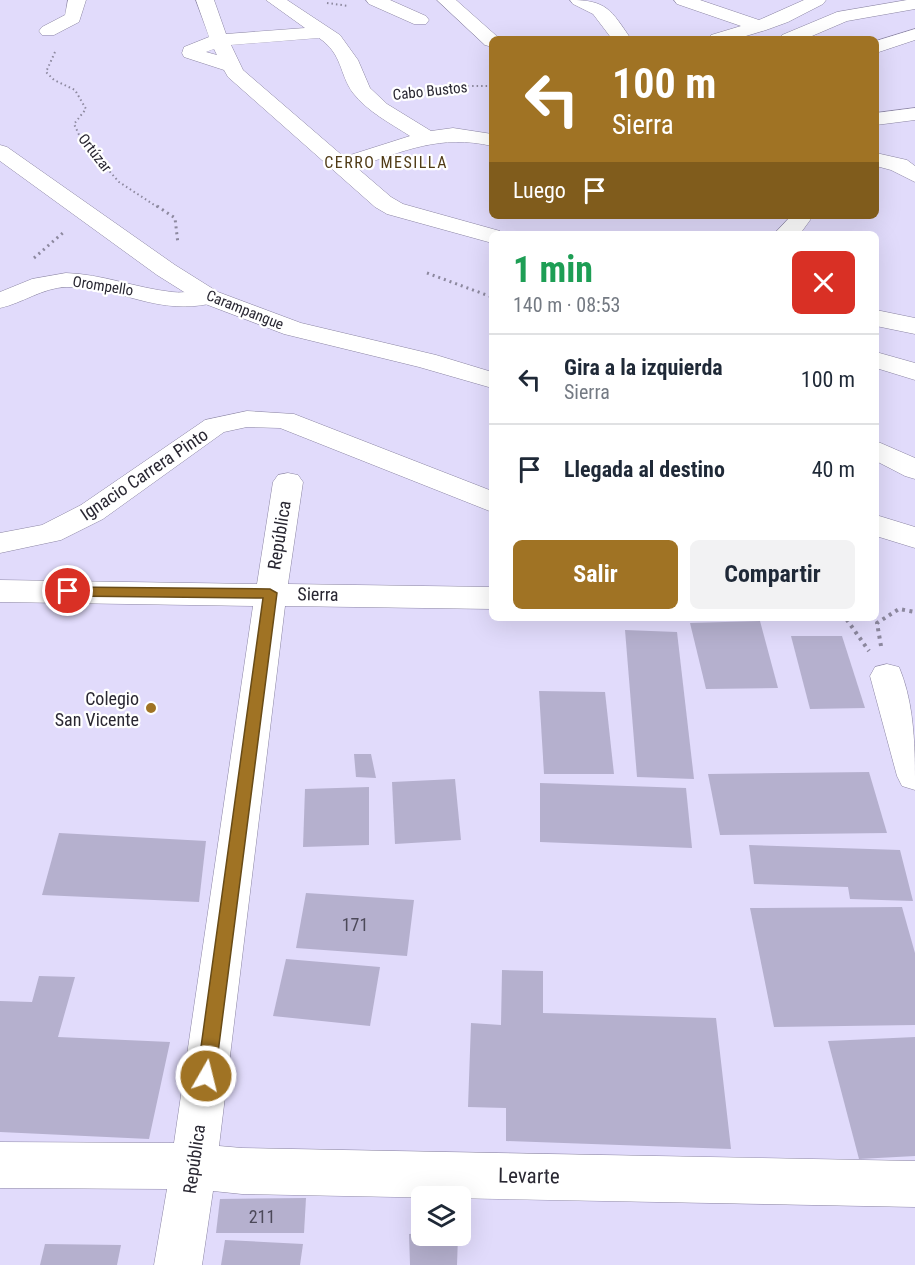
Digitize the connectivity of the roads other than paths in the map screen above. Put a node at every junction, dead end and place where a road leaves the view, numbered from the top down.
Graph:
1 (77, 0) edge
2 (205, 0) edge
3 (375, 0) edge
4 (447, 0) edge
5 (579, 0) edge
6 (683, 0) edge
7 (817, 0) edge
8 (278, 3) edge
9 (915, 4) edge
10 (420, 20) dead end
11 (760, 26) junction
12 (48, 31) road end
13 (324, 32) junction
14 (915, 34) edge
15 (620, 36) edge
16 (728, 36) edge
17 (796, 36) edge
18 (489, 38) edge
19 (219, 40) junction
20 (879, 45) edge
21 (231, 66) junction
22 (915, 114) edge
23 (879, 119) edge
24 (428, 138) junction
25 (489, 140) edge
26 (0, 151) edge
27 (879, 160) edge
28 (340, 166) junction
29 (910, 167) edge
30 (800, 219) edge
31 (790, 231) edge
32 (489, 235) edge
33 (209, 297) junction
34 (0, 302) edge
35 (879, 361) edge
36 (915, 372) edge
37 (489, 379) edge
38 (879, 452) edge
39 (915, 470) edge
40 (288, 482) dead end
41 (489, 501) edge
42 (879, 526) edge
43 (915, 538) edge
44 (0, 543) edge
45 (0, 591) edge
46 (270, 593) junction
47 (489, 598) edge
48 (886, 676) road end
49 (915, 776) edge
50 (0, 1165) edge
51 (194, 1166) junction
52 (915, 1184) edge
53 (178, 1265) edge

1 - 12 street
2 - 19 street
3 - 10 street
4 - 18 street
5 - 15 street
6 - 11 street
7 - 11 street
8 - 13 street, Cabo Bustos
9 - 17 street
11 - 16 street
13 - 19 street
13 - 24 street, Cabo Bustos
14 - 20 street
19 - 21 street
19 - 21 street
21 - 28 street
22 - 23 street
24 - 25 street
24 - 28 street
26 - 33 street, Carampangue
27 - 29 street
28 - 32 street
30 - 31 street
33 - 34 street, Orompello
33 - 37 street, Carampangue
35 - 36 street
38 - 39 street
40 - 46 street, República
41 - 44 street, Ignacio Carrera Pinto
42 - 43 street
45 - 46 street, Sierra
46 - 47 street, Sierra
46 - 51 street, República
48 - 49 street
50 - 51 street, Levarte
51 - 52 street, Levarte
51 - 53 street, República

